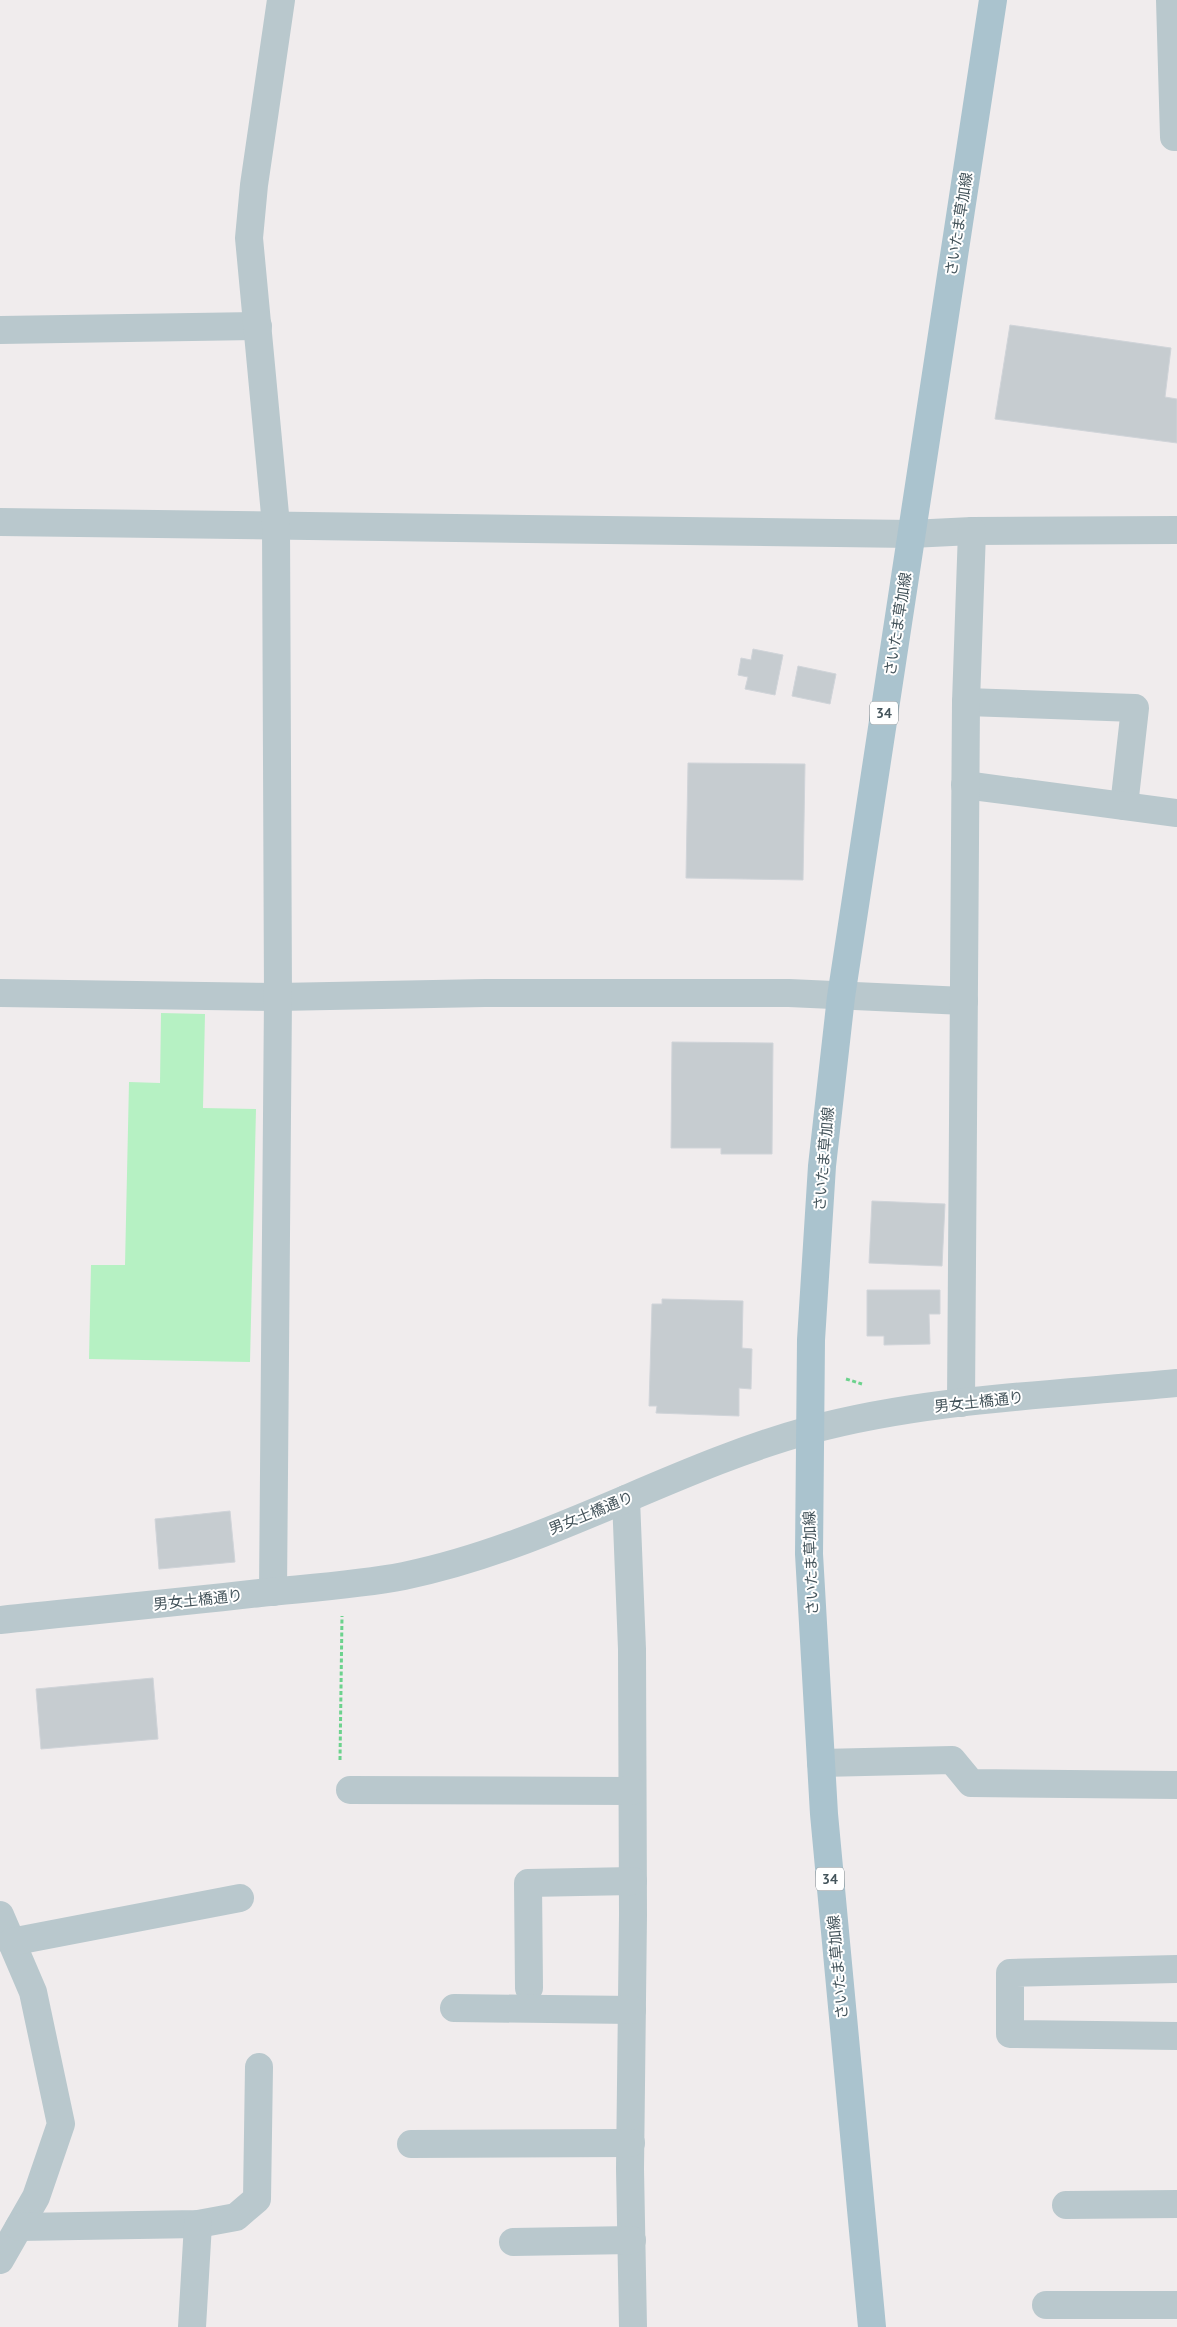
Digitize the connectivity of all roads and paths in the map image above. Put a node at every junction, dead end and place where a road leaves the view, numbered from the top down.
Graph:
1 (281, 0) edge
2 (993, 0) edge
3 (1170, 0) edge
4 (1177, 137) edge
5 (258, 326) junction
6 (0, 330) edge
7 (0, 522) edge
8 (276, 525) junction
9 (1177, 530) edge
10 (972, 531) junction
11 (911, 534) junction
12 (966, 702) junction
13 (966, 785) junction
14 (1124, 806) junction
15 (1177, 813) edge
16 (0, 993) edge
17 (278, 996) junction
18 (841, 997) junction
19 (964, 1001) junction
20 (1177, 1383) edge
21 (962, 1403) junction
22 (809, 1430) junction
23 (626, 1499) junction
24 (273, 1592) junction
25 (342, 1614) dead end
26 (0, 1620) edge
27 (821, 1763) junction
28 (1177, 1785) edge
29 (350, 1790) joint
30 (632, 1791) junction
31 (633, 1882) junction
32 (240, 1898) dead end
33 (0, 1915) edge
34 (12, 1942) junction
35 (1177, 1969) edge
36 (529, 1988) dead end
37 (454, 2008) dead end
38 (632, 2010) junction
39 (1177, 2036) edge
40 (259, 2066) dead end
41 (630, 2143) junction
42 (411, 2144) dead end
43 (1177, 2204) edge
44 (1066, 2205) dead end
45 (198, 2224) junction
46 (19, 2227) junction
47 (632, 2240) junction
48 (513, 2242) dead end
49 (0, 2260) edge
50 (1046, 2305) dead end
51 (1177, 2305) edge
52 (192, 2327) edge
53 (633, 2327) edge
54 (872, 2327) edge

1 - 5 street
2 - 11 main road, さいたま草加線 / 34
3 - 4 street
5 - 6 street
5 - 8 street
7 - 8 street
8 - 11 street
8 - 17 street
9 - 10 street
10 - 11 street
10 - 12 street
11 - 18 main road, さいたま草加線 / 34
12 - 13 street
12 - 14 street
13 - 14 street
13 - 19 street
14 - 15 street
16 - 17 street
17 - 18 street
17 - 24 street
18 - 19 street
18 - 22 main road, さいたま草加線 / 34
19 - 21 street
20 - 21 street, 男女土橋通り
21 - 22 street, 男女土橋通り
22 - 23 street, 男女土橋通り
22 - 27 main road, さいたま草加線 / 34
23 - 24 street, 男女土橋通り
23 - 30 street
24 - 26 street, 男女土橋通り
25 - 29 path
27 - 28 street
27 - 54 main road, さいたま草加線 / 34
29 - 30 street
30 - 31 street
31 - 36 street
31 - 38 street
32 - 34 street
33 - 34 street
34 - 46 street
35 - 39 street
37 - 38 street
38 - 41 street
40 - 45 street
41 - 42 street
41 - 47 street
43 - 44 street
45 - 46 street
45 - 52 street
46 - 49 street
47 - 48 street
47 - 53 street
50 - 51 street

